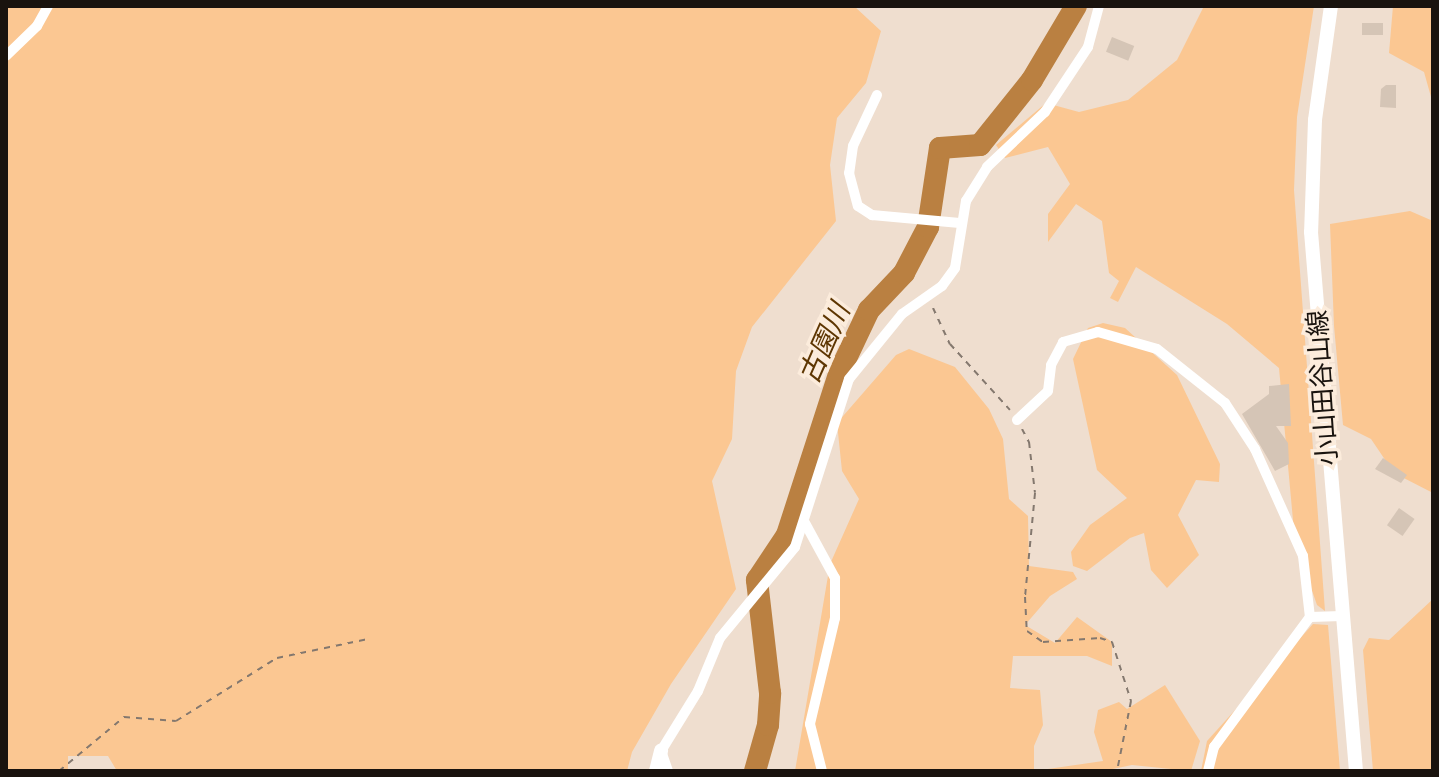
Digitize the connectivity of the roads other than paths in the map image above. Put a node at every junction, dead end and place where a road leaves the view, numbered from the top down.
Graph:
1 (48, 6) edge
2 (1099, 6) edge
3 (1331, 6) edge
4 (6, 56) edge
5 (877, 95) dead end
6 (960, 223) junction
7 (1017, 420) road end
8 (805, 523) junction
9 (1342, 616) junction
10 (1310, 617) junction
11 (661, 751) junction
12 (656, 771) edge
13 (668, 771) edge
14 (822, 771) edge
15 (1208, 771) edge
16 (1356, 771) edge

1 - 4 street
2 - 6 street
3 - 9 main road, 小山田谷山線
5 - 6 street
6 - 8 street
7 - 10 street
8 - 11 street
8 - 14 street
9 - 10 street
9 - 16 main road, 小山田谷山線
10 - 15 street
11 - 12 main road
11 - 13 street

